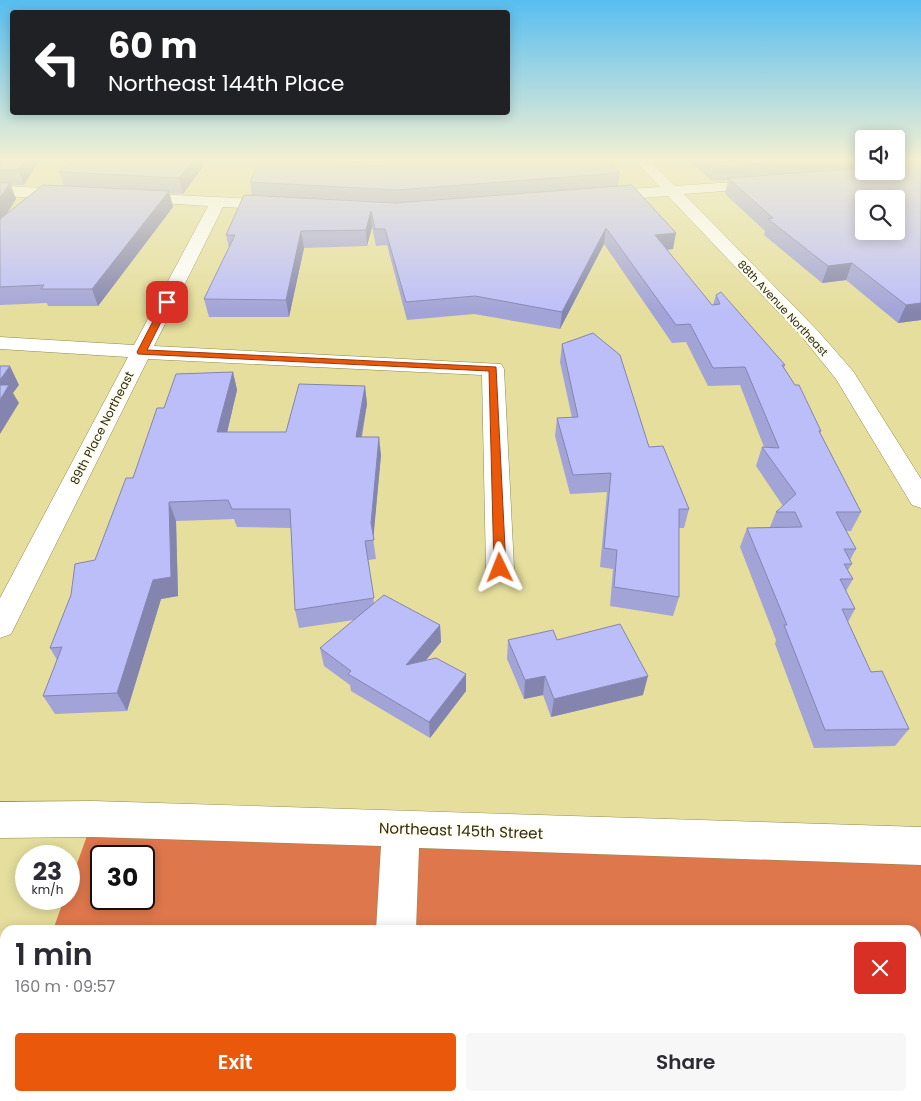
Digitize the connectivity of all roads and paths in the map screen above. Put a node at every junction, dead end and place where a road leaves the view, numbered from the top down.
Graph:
1 (214, 210) edge
2 (691, 210) edge
3 (0, 343) edge
4 (141, 352) junction
5 (921, 499) edge
6 (500, 568) dead end
7 (0, 626) edge
8 (0, 820) edge
9 (401, 829) junction
10 (921, 846) edge
11 (396, 925) edge

1 - 4 street, 89th Place Northeast
2 - 5 street, 88th Avenue Northeast
3 - 4 street
4 - 6 street
4 - 7 street, 89th Place Northeast
8 - 9 street, Northeast 145th Street
9 - 10 street, Northeast 145th Street
9 - 11 street

